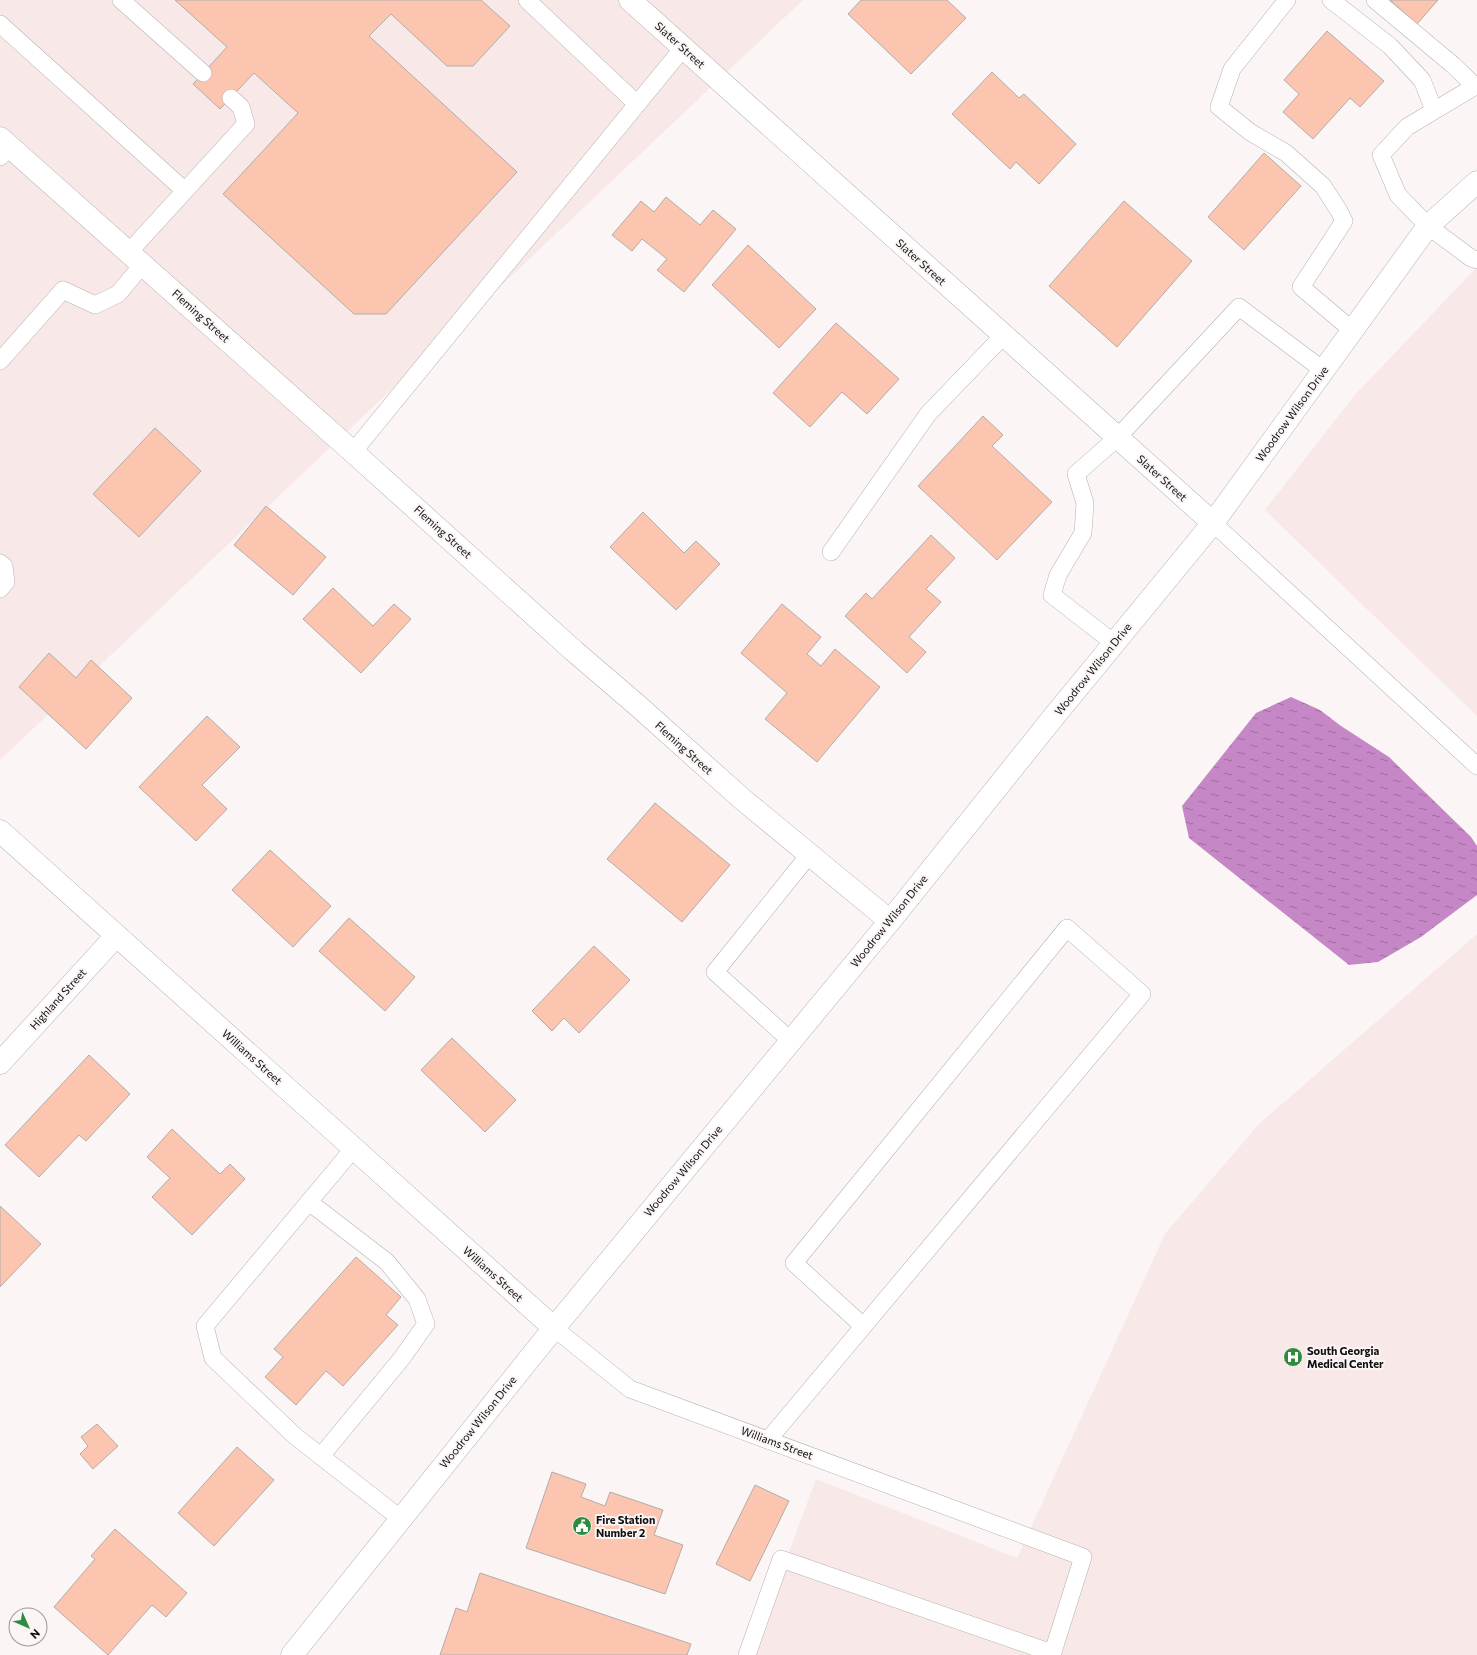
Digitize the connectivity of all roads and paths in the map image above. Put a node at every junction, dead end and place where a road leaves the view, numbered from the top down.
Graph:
1 (121, 0) edge
2 (527, 0) edge
3 (630, 0) edge
4 (1287, 0) edge
5 (1331, 0) edge
6 (1375, 0) edge
7 (0, 24) edge
8 (683, 48) junction
9 (203, 73) dead end
10 (1476, 85) edge
11 (231, 98) dead end
12 (637, 104) junction
13 (1434, 110) junction
14 (3, 147) edge
15 (1477, 182) edge
16 (184, 190) junction
17 (1428, 226) junction
18 (136, 258) junction
19 (1477, 260) edge
20 (1352, 330) junction
21 (1003, 336) junction
22 (0, 361) edge
23 (1323, 370) junction
24 (1117, 438) junction
25 (353, 452) junction
26 (1213, 523) junction
27 (830, 552) dead end
28 (0, 563) edge
29 (0, 589) edge
30 (1114, 643) junction
31 (1477, 766) edge
32 (0, 831) edge
33 (809, 855) junction
34 (890, 921) junction
35 (116, 936) junction
36 (791, 1041) junction
37 (0, 1063) edge
38 (354, 1148) junction
39 (309, 1202) junction
40 (863, 1326) junction
41 (554, 1328) junction
42 (768, 1440) junction
43 (321, 1456) junction
44 (402, 1519) junction
45 (1052, 1654) edge
46 (292, 1655) edge
47 (747, 1655) edge

1 - 9 lane
2 - 12 lane
3 - 8 street, Slater Street
4 - 20 lane
5 - 13 lane
6 - 10 lane
7 - 16 lane
8 - 12 lane
8 - 21 street, Slater Street
10 - 13 lane
11 - 16 lane
12 - 25 lane
13 - 17 lane
14 - 18 street, Fleming Street
15 - 17 street, Woodrow Wilson Drive
16 - 18 lane
17 - 19 lane
17 - 20 street, Woodrow Wilson Drive
18 - 22 lane
18 - 25 street, Fleming Street
20 - 23 street, Woodrow Wilson Drive
21 - 24 street, Slater Street
21 - 27 lane
23 - 24 lane
23 - 26 street, Woodrow Wilson Drive
24 - 26 street, Slater Street
24 - 30 lane
25 - 33 street, Fleming Street
26 - 30 street, Woodrow Wilson Drive
26 - 31 lane
28 - 29 lane
30 - 34 street, Woodrow Wilson Drive
32 - 35 street, Williams Street
33 - 34 street, Fleming Street
33 - 36 lane
34 - 36 street, Woodrow Wilson Drive
35 - 37 street, Highland Street
35 - 38 street, Williams Street
36 - 41 street, Woodrow Wilson Drive
38 - 39 lane
38 - 41 street, Williams Street
39 - 43 lane
39 - 43 lane
40 - 40 lane
40 - 42 lane
41 - 42 lane, Williams Street
41 - 44 street, Woodrow Wilson Drive
42 - 45 lane, Williams Street
43 - 44 lane
44 - 46 street, Woodrow Wilson Drive
45 - 47 lane

